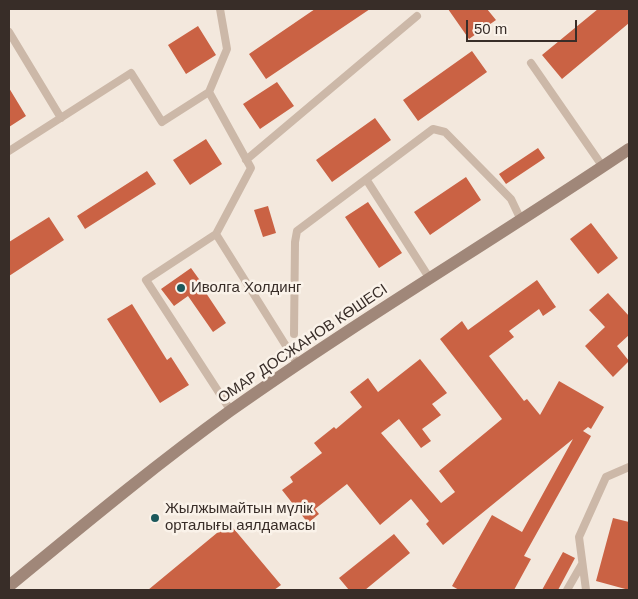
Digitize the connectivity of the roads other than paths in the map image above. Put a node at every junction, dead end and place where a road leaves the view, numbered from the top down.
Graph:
1 (220, 9) edge
2 (416, 16) dead end
3 (9, 32) edge
4 (530, 63) dead end
5 (209, 92) junction
6 (61, 118) junction
7 (629, 149) edge
8 (9, 151) edge
9 (246, 160) junction
10 (603, 167) junction
11 (366, 180) junction
12 (521, 220) junction
13 (216, 234) junction
14 (430, 279) junction
15 (294, 334) dead end
16 (298, 365) junction
17 (231, 411) junction
18 (629, 467) edge
19 (582, 564) junction
20 (9, 586) edge
21 (567, 590) edge
22 (586, 590) edge

1 - 5 lane
2 - 9 lane
3 - 6 lane
4 - 10 lane
5 - 6 lane
5 - 9 lane
6 - 8 lane
7 - 10 street, ОМАР ДОСЖАНОВ КӨШЕСІ
9 - 13 lane
10 - 12 street, ОМАР ДОСЖАНОВ КӨШЕСІ
11 - 12 lane
11 - 14 lane
11 - 15 lane
12 - 14 street, ОМАР ДОСЖАНОВ КӨШЕСІ
13 - 16 lane
13 - 17 lane
14 - 16 street, ОМАР ДОСЖАНОВ КӨШЕСІ
16 - 17 street, ОМАР ДОСЖАНОВ КӨШЕСІ
17 - 20 street, ОМАР ДОСЖАНОВ КӨШЕСІ
18 - 19 lane
19 - 21 lane
19 - 22 lane

